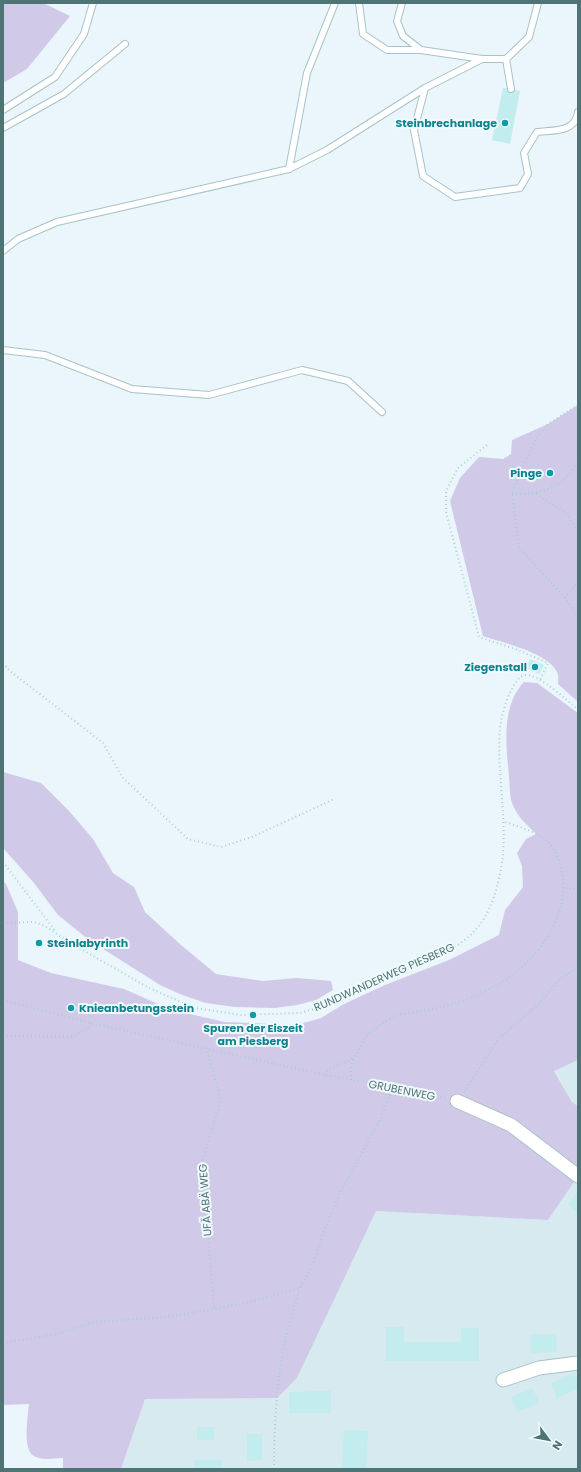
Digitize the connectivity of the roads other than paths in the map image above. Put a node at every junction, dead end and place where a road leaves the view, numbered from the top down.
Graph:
1 (93, 3) edge
2 (335, 3) edge
3 (359, 3) edge
4 (402, 3) edge
5 (538, 3) edge
6 (125, 44) dead end
7 (421, 50) junction
8 (482, 59) junction
9 (506, 59) junction
10 (425, 88) junction
11 (511, 89) dead end
12 (3, 110) edge
13 (578, 112) edge
14 (3, 128) edge
15 (289, 169) junction
16 (3, 251) edge
17 (3, 350) edge
18 (382, 412) dead end
19 (457, 1102) road end
20 (578, 1176) edge
21 (578, 1364) edge
22 (503, 1380) dead end

1 - 12 lane
2 - 15 lane
3 - 7 lane
4 - 7 lane
5 - 9 lane
6 - 14 lane
7 - 8 lane
8 - 9 lane
8 - 10 lane
9 - 11 lane
10 - 13 lane
10 - 15 lane
15 - 16 lane
17 - 18 lane
19 - 20 street
21 - 22 street

